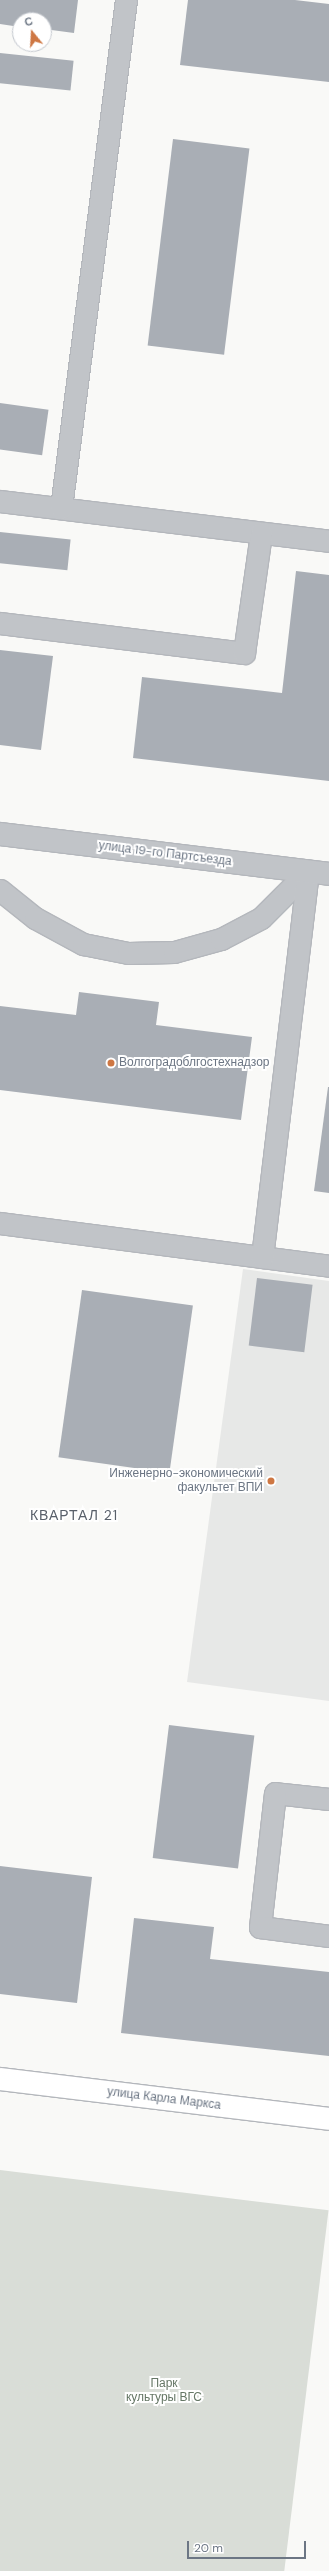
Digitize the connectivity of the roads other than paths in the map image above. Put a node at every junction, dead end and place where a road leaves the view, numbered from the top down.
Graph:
1 (126, 0) edge
2 (0, 501) edge
3 (61, 508) junction
4 (261, 533) junction
5 (329, 541) edge
6 (0, 623) edge
7 (0, 834) edge
8 (308, 871) junction
9 (329, 874) edge
10 (0, 890) edge
11 (0, 1223) edge
12 (262, 1257) junction
13 (329, 1266) edge
14 (329, 1799) edge
15 (329, 1936) edge
16 (0, 2079) edge
17 (329, 2119) edge

1 - 3 lane
2 - 3 lane
3 - 4 lane
4 - 5 lane
4 - 6 lane
7 - 8 street, улица 19-го Партсъезда
8 - 9 street, улица 19-го Партсъезда
8 - 10 lane
8 - 12 lane
11 - 12 lane
12 - 13 lane
14 - 15 lane
16 - 17 street, улица Карла Маркса

